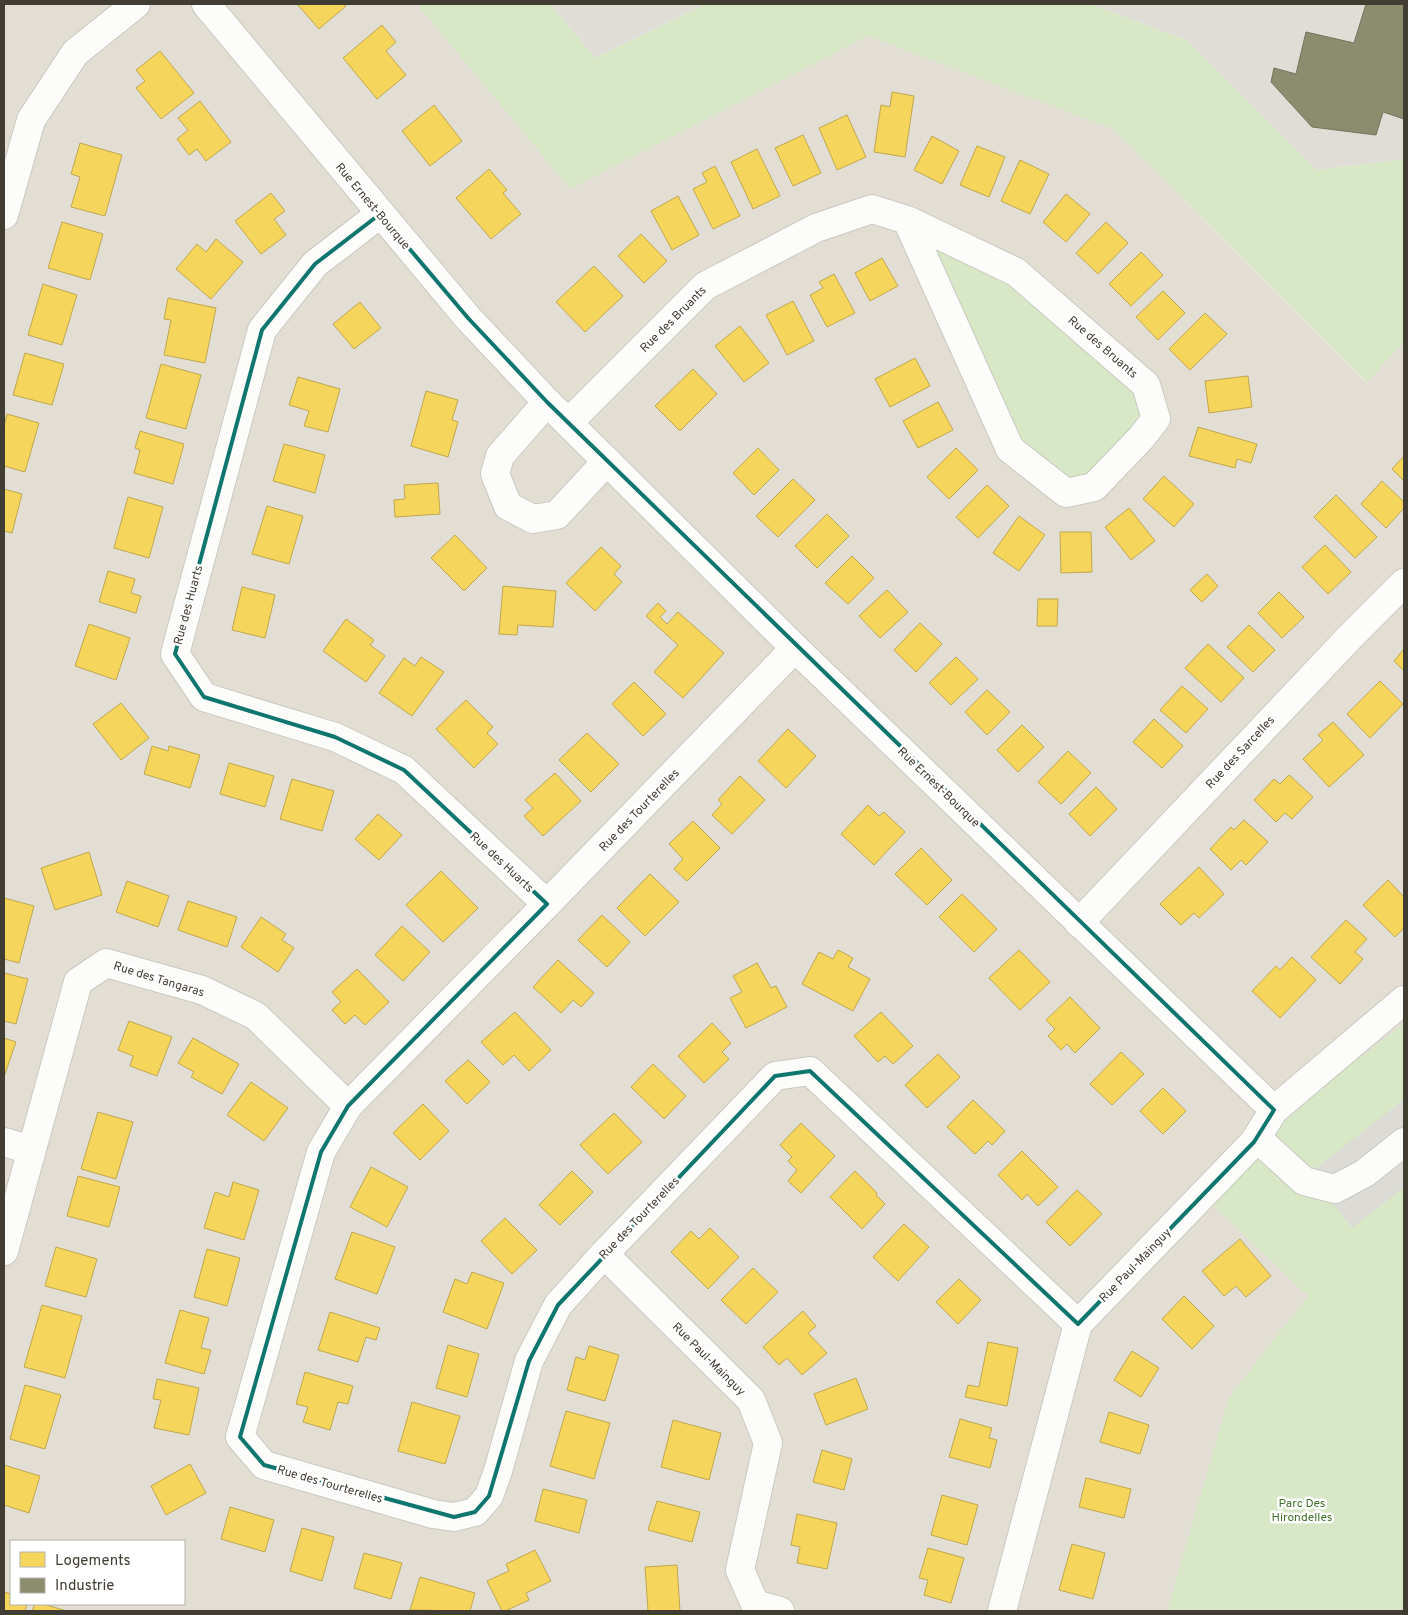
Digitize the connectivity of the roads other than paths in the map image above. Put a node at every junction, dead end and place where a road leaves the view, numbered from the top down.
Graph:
1 (136, 4) edge
2 (206, 4) edge
3 (380, 214) junction
4 (4, 215) edge
5 (907, 220) junction
6 (547, 402) junction
7 (568, 423) junction
8 (607, 461) junction
9 (1404, 583) edge
10 (795, 648) junction
11 (547, 904) junction
12 (1079, 922) junction
13 (1404, 1000) edge
14 (348, 1106) junction
15 (1274, 1110) junction
16 (1257, 1138) junction
17 (4, 1142) edge
18 (1404, 1142) edge
19 (31, 1150) junction
20 (4, 1251) edge
21 (604, 1254) junction
22 (1078, 1324) junction
23 (780, 1611) edge
24 (1002, 1611) edge

1 - 4 street
2 - 3 street, Rue Ernest-Bourque
3 - 6 street, Rue Ernest-Bourque
3 - 11 street, Rue des Huarts
5 - 5 street, Rue des Bruants
5 - 7 street, Rue des Bruants
6 - 7 street, Rue Ernest-Bourque
6 - 8 street
7 - 8 street, Rue Ernest-Bourque
8 - 10 street, Rue Ernest-Bourque
9 - 12 street, Rue des Sarcelles
10 - 11 street, Rue des Tourterelles
10 - 12 street, Rue Ernest-Bourque
11 - 14 street, Rue des Tourterelles
12 - 15 street, Rue Ernest-Bourque
13 - 15 street, Rue Paul-Mainguy
14 - 19 street, Rue des Tangaras
14 - 21 street, Rue des Tourterelles
15 - 16 street, Rue Paul-Mainguy
16 - 18 street
16 - 22 street, Rue Paul-Mainguy
17 - 19 street
19 - 20 street, Rue des Tangaras
21 - 22 street, Rue des Tourterelles
21 - 23 street, Rue Paul-Mainguy
22 - 24 street, Rue Paul-Mainguy

